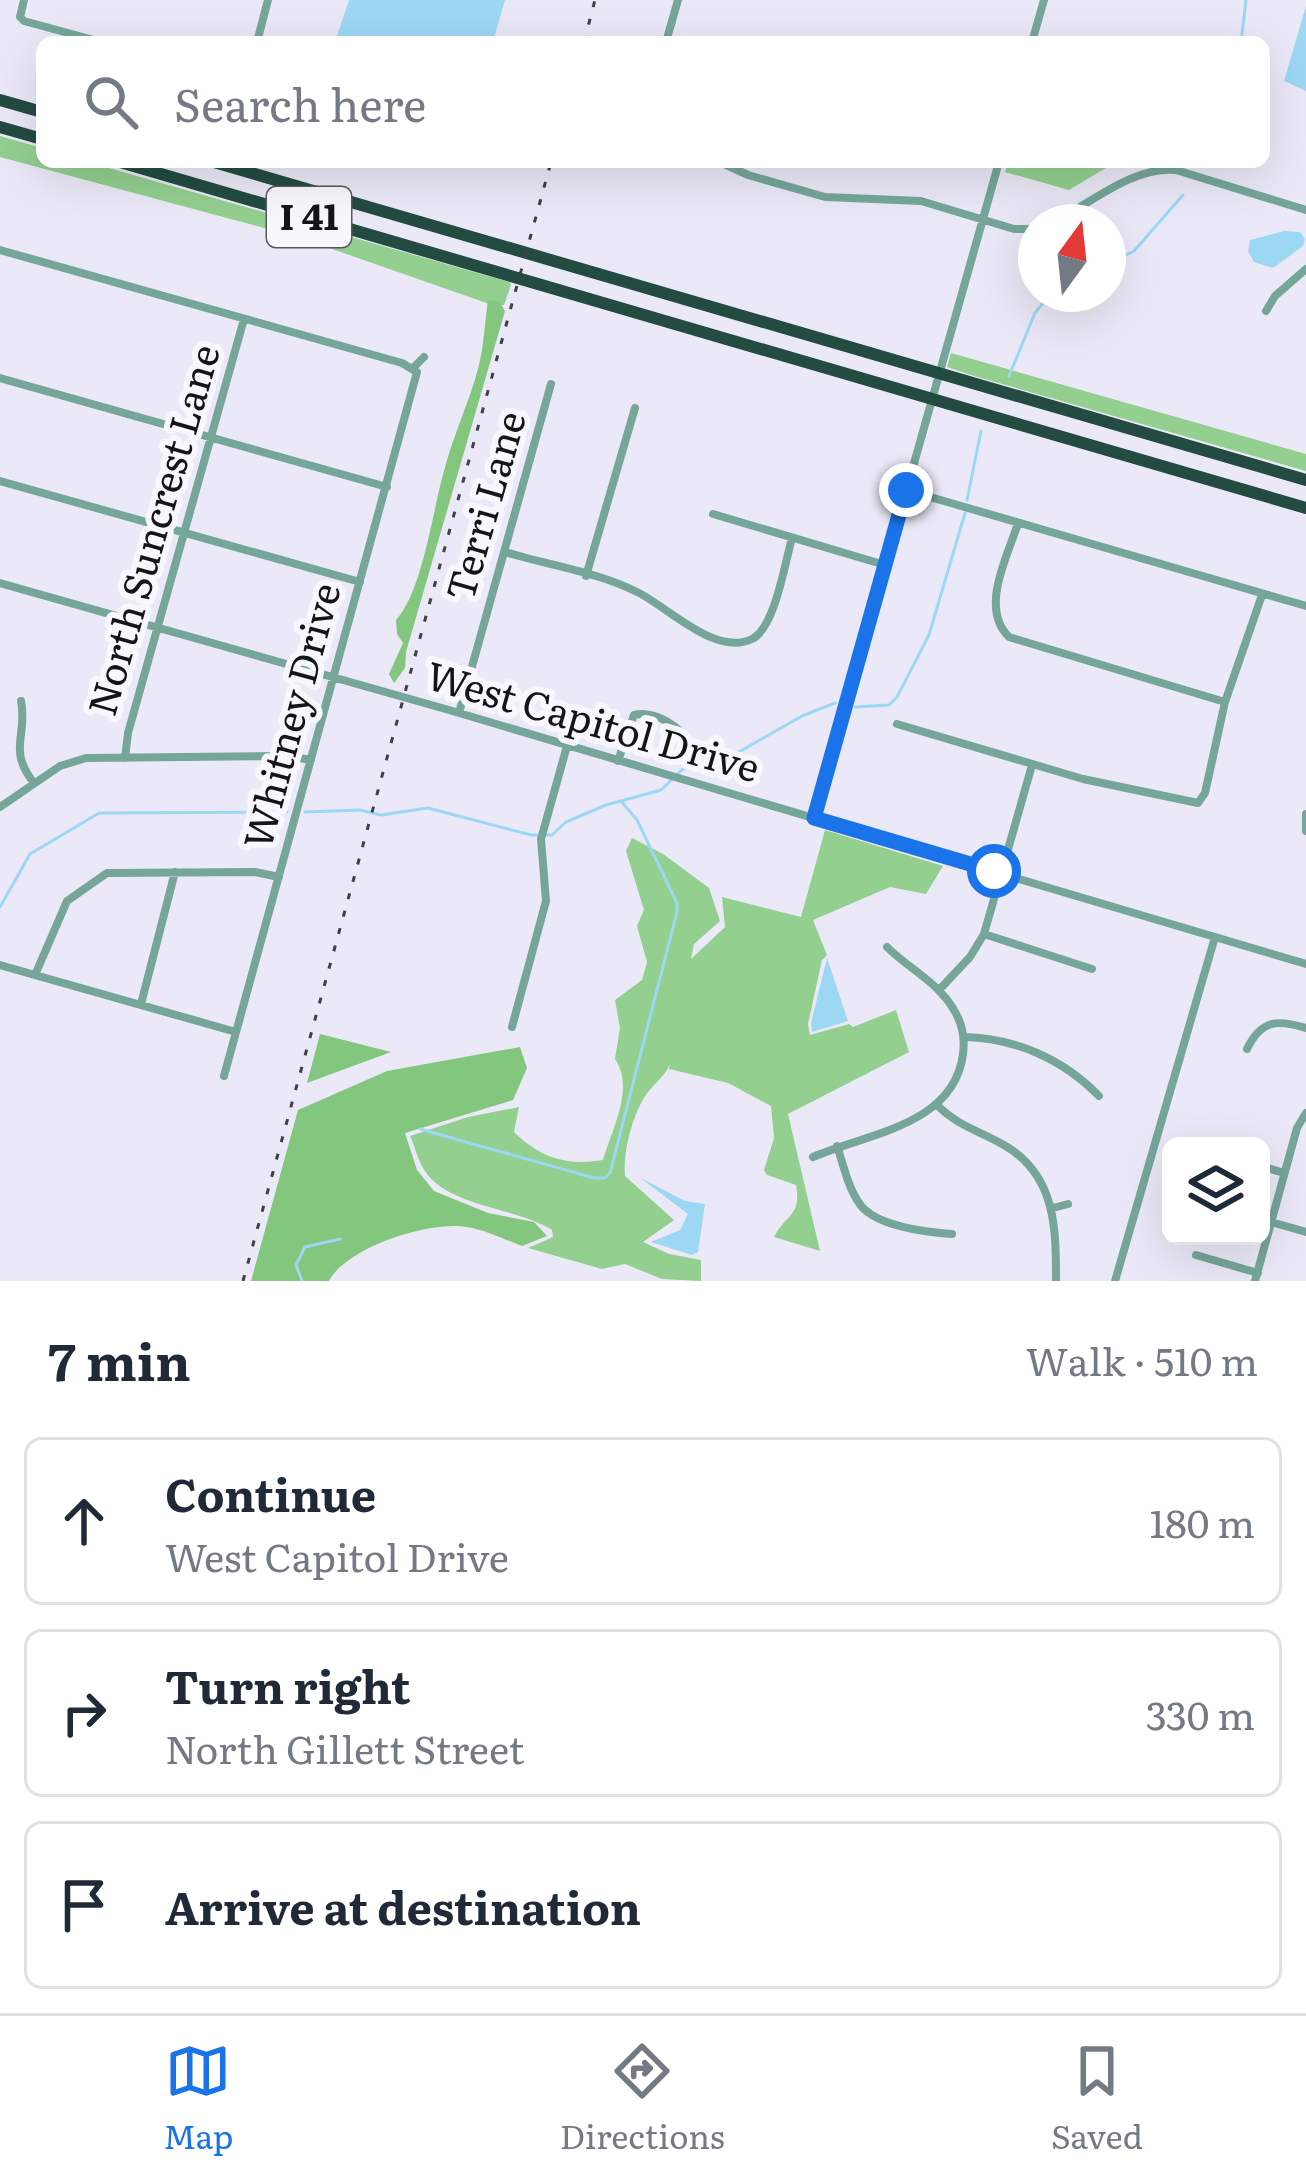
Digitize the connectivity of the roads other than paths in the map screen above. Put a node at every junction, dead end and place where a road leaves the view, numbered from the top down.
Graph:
1 (24, 0) edge
2 (268, 0) edge
3 (678, 0) edge
4 (1044, 0) edge
5 (79, 36) edge
6 (258, 36) edge
7 (668, 36) edge
8 (1034, 36) edge
9 (0, 100) edge
10 (36, 110) edge
11 (0, 127) edge
12 (36, 138) edge
13 (141, 168) edge
14 (235, 168) edge
15 (733, 168) edge
16 (997, 168) edge
17 (1087, 204) edge
18 (1306, 210) edge
19 (982, 220) junction
20 (1018, 229) edge
21 (0, 250) edge
22 (1306, 269) edge
23 (1266, 311) dead end
24 (244, 319) junction
25 (424, 357) dead end
26 (415, 370) junction
27 (0, 378) edge
28 (551, 384) dead end
29 (635, 407) dead end
30 (212, 438) junction
31 (1306, 480) edge
32 (0, 481) edge
33 (387, 487) junction
34 (906, 490) junction
35 (1306, 508) edge
36 (712, 514) dead end
37 (1018, 523) junction
38 (185, 533) junction
39 (792, 538) junction
40 (505, 552) junction
41 (885, 565) junction
42 (586, 576) junction
43 (360, 582) junction
44 (0, 583) edge
45 (1262, 595) junction
46 (1306, 606) edge
47 (158, 628) junction
48 (334, 677) junction
49 (21, 701) dead end
50 (1225, 702) junction
51 (459, 713) junction
52 (897, 724) dead end
53 (679, 730) dead end
54 (567, 746) junction
55 (125, 758) junction
56 (311, 760) junction
57 (618, 761) junction
58 (1032, 765) junction
59 (34, 783) junction
60 (0, 807) edge
61 (1306, 814) edge
62 (814, 818) junction
63 (1306, 831) edge
64 (175, 872) junction
65 (1001, 873) junction
66 (279, 877) junction
67 (984, 934) junction
68 (1215, 937) junction
69 (887, 947) dead end
70 (1306, 964) edge
71 (0, 965) edge
72 (1092, 969) dead end
73 (34, 975) junction
74 (939, 990) junction
75 (141, 1004) junction
76 (512, 1027) dead end
77 (1306, 1028) edge
78 (236, 1032) junction
79 (964, 1037) junction
80 (1247, 1049) dead end
81 (224, 1076) dead end
82 (1099, 1096) dead end
83 (938, 1106) junction
84 (1306, 1114) edge
85 (837, 1146) junction
86 (813, 1157) dead end
87 (1270, 1168) edge
88 (1284, 1172) junction
89 (1068, 1204) dead end
90 (1053, 1208) junction
91 (1271, 1222) junction
92 (1306, 1232) edge
93 (952, 1234) dead end
94 (1196, 1255) dead end
95 (1257, 1277) edge
96 (1056, 1281) edge
97 (1115, 1281) edge

1 - 5 street
2 - 6 street
3 - 7 street
4 - 8 street
9 - 10 highway
11 - 12 highway
13 - 35 highway, I 41
14 - 31 highway, I 41
15 - 19 street
16 - 19 street
17 - 18 street
19 - 20 street
19 - 34 street
21 - 24 street
22 - 23 street
24 - 26 street
24 - 30 street, North Suncrest Lane
25 - 26 street
26 - 33 street, Whitney Drive
27 - 30 street
28 - 40 street, Terri Lane
29 - 42 street
30 - 33 street
30 - 38 street, North Suncrest Lane
32 - 38 street
33 - 43 street, Whitney Drive
34 - 37 street
34 - 41 street
36 - 39 street
37 - 45 street
37 - 50 street
38 - 43 street
38 - 47 street, North Suncrest Lane
39 - 41 street
39 - 42 street
40 - 42 street
40 - 51 street, Terri Lane
41 - 62 street
43 - 48 street, Whitney Drive
44 - 47 street, West Capitol Drive
45 - 46 street
45 - 50 street
47 - 48 street, West Capitol Drive
47 - 55 street, North Suncrest Lane
48 - 51 street, West Capitol Drive
48 - 56 street, Whitney Drive
49 - 59 street
50 - 58 street
51 - 54 street, West Capitol Drive
52 - 58 street
53 - 57 street
54 - 57 street, West Capitol Drive
54 - 76 street
55 - 56 street
55 - 59 street
56 - 66 street, Whitney Drive
57 - 62 street, West Capitol Drive
58 - 65 street
59 - 60 street
61 - 63 street
62 - 65 street, West Capitol Drive
64 - 66 street
64 - 73 street
64 - 75 street
65 - 67 street
65 - 68 street, West Capitol Drive
66 - 78 street, Whitney Drive
67 - 72 street
67 - 74 street
68 - 70 street, West Capitol Drive
68 - 97 street
69 - 74 street
71 - 73 street
73 - 75 street
74 - 79 street
75 - 78 street
77 - 80 street
78 - 81 street, Whitney Drive
79 - 82 street
79 - 83 street
83 - 85 street
83 - 90 street
84 - 88 street
85 - 86 street
85 - 93 street
87 - 88 street
88 - 91 street
89 - 90 street
90 - 96 street
91 - 92 street
91 - 95 street
94 - 95 street

